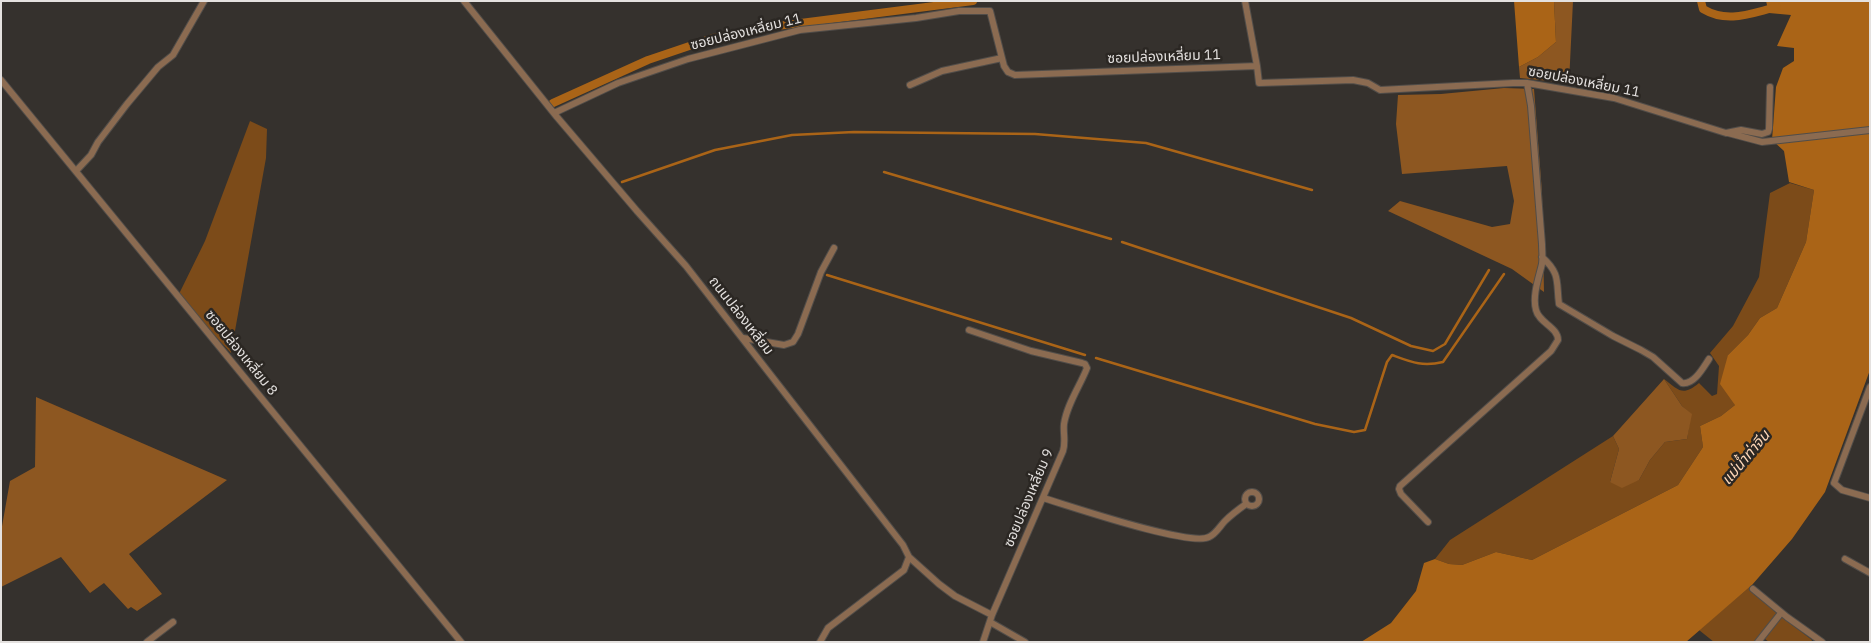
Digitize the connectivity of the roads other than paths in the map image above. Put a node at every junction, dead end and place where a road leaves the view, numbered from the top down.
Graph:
1 (204, 1) edge
2 (464, 1) edge
3 (1245, 1) edge
4 (1002, 58) junction
5 (1257, 66) junction
6 (1, 80) edge
7 (1527, 83) junction
8 (910, 84) dead end
9 (1770, 87) dead end
10 (554, 114) junction
11 (1870, 130) edge
12 (1726, 133) junction
13 (76, 171) junction
14 (834, 248) dead end
15 (1542, 257) junction
16 (970, 330) dead end
17 (743, 338) junction
18 (1709, 359) dead end
19 (1870, 387) edge
20 (1043, 498) junction
21 (1870, 498) edge
22 (1246, 504) dead end
23 (1428, 522) dead end
24 (909, 557) junction
25 (1845, 558) dead end
26 (1870, 573) edge
27 (1753, 589) dead end
28 (1782, 613) junction
29 (991, 619) junction
30 (173, 622) dead end
31 (148, 642) edge
32 (461, 642) edge
33 (820, 642) edge
34 (983, 642) edge
35 (1025, 642) edge
36 (1758, 642) edge
37 (1822, 642) edge

1 - 13 street
2 - 10 street, ถนนปล่องเหลี่ยม
3 - 5 street
4 - 5 street, ซอยปล่องเหลี่ยม 11
4 - 8 street
4 - 10 street, ซอยปล่องเหลี่ยม 11
5 - 7 street, ซอยปล่องเหลี่ยม 11
6 - 13 street, ซอยปล่องเหลี่ยม 8
7 - 12 street, ซอยปล่องเหลี่ยม 11
7 - 15 street
9 - 12 street, ซอยปล่องเหลี่ยม 11
10 - 17 street, ถนนปล่องเหลี่ยม
11 - 12 street
13 - 32 street, ซอยปล่องเหลี่ยม 8
14 - 17 street
15 - 18 street
15 - 23 street
16 - 20 street, ซอยปล่องเหลี่ยม 9
17 - 24 street, ถนนปล่องเหลี่ยม
19 - 21 street
20 - 22 street
20 - 29 street, ซอยปล่องเหลี่ยม 9
24 - 29 street, ถนนปล่องเหลี่ยม
24 - 33 street
25 - 26 street
27 - 28 street
28 - 36 street
28 - 37 street
29 - 34 street, ซอยปล่องเหลี่ยม 9
29 - 35 street, ถนนปล่องเหลี่ยม
30 - 31 street

